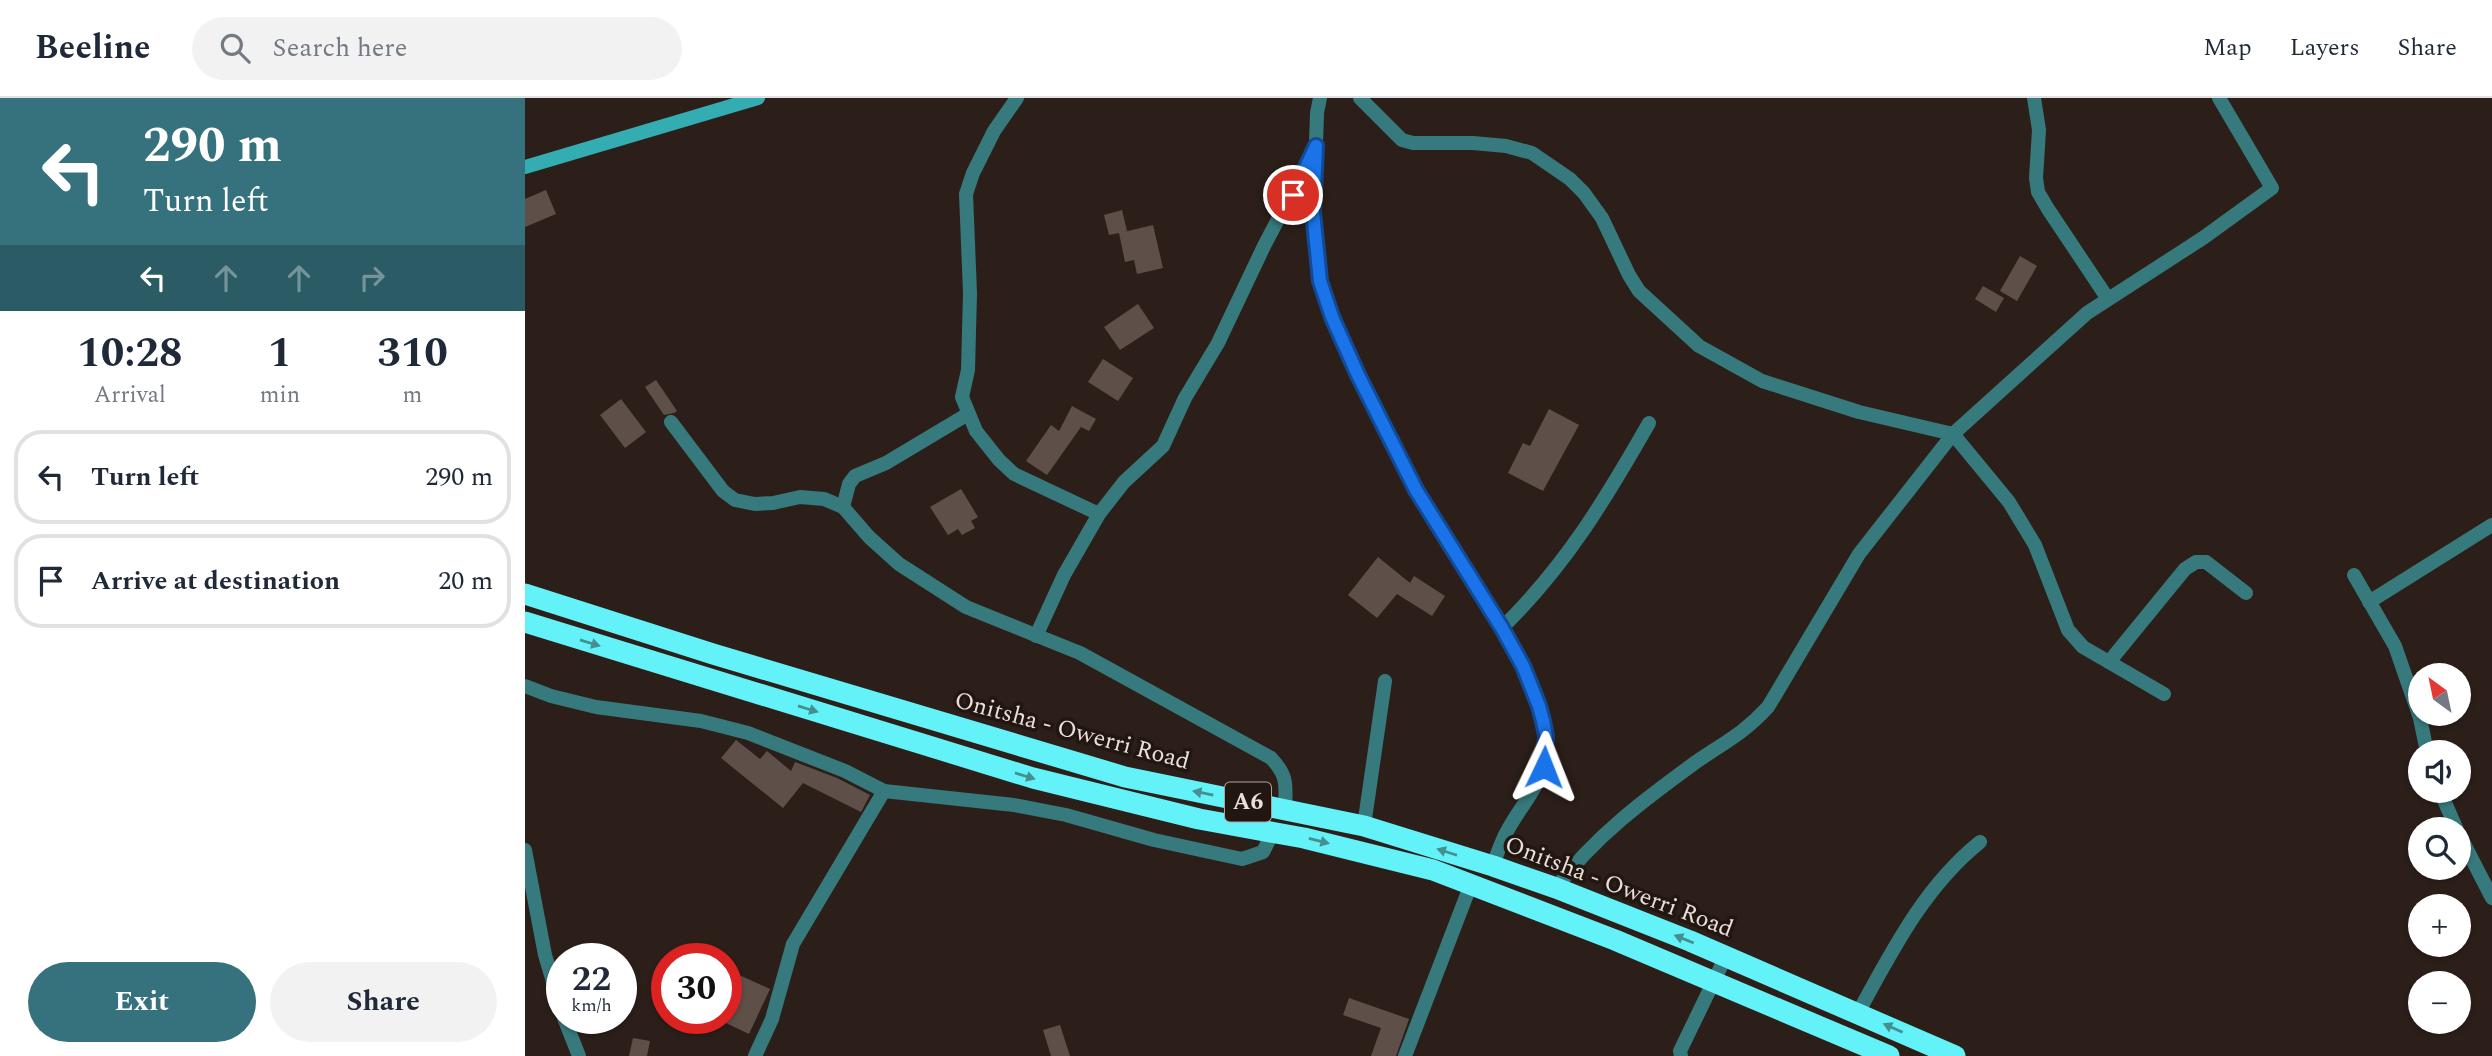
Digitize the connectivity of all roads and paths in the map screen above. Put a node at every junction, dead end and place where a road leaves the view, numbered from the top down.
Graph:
1 (758, 98) edge
2 (1017, 98) edge
3 (1320, 98) edge
4 (1360, 98) edge
5 (2033, 98) edge
6 (2219, 98) edge
7 (1316, 146) junction
8 (525, 167) edge
9 (2108, 299) junction
10 (968, 414) junction
11 (671, 422) dead end
12 (1649, 423) dead end
13 (1952, 434) junction
14 (843, 507) junction
15 (1099, 514) junction
16 (2492, 525) edge
17 (2354, 575) dead end
18 (2246, 593) dead end
19 (525, 594) edge
20 (2369, 602) junction
21 (525, 622) edge
22 (1502, 628) junction
23 (1036, 636) junction
24 (2109, 662) junction
25 (1385, 681) dead end
26 (525, 686) edge
27 (2164, 694) dead end
28 (2425, 740) edge
29 (884, 791) junction
30 (1285, 809) junction
31 (1364, 825) junction
32 (1273, 832) junction
33 (1980, 842) dead end
34 (525, 850) edge
35 (2471, 857) edge
36 (1493, 866) junction
37 (1471, 884) junction
38 (1556, 888) junction
39 (2492, 898) edge
40 (1726, 956) junction
41 (546, 958) edge
42 (1712, 981) junction
43 (1858, 1013) junction
44 (570, 1034) edge
45 (1408, 1054) edge
46 (579, 1056) edge
47 (755, 1056) edge
48 (1681, 1056) edge
49 (1889, 1056) edge
50 (1955, 1056) edge

1 - 8 street
2 - 10 street
3 - 7 street
4 - 13 street
5 - 9 street
6 - 9 street
7 - 15 street
7 - 22 street
9 - 13 street
10 - 14 street
10 - 15 street
11 - 14 street
12 - 22 street
13 - 24 street
13 - 38 street
14 - 23 street
15 - 23 street
16 - 20 street
17 - 20 street
18 - 24 street
30 -> 19 highway, Onitsha - Owerri Road / A6
20 - 28 street
21 -> 32 highway, Onitsha - Owerri Road / A6
22 - 36 street
23 - 30 street
24 - 27 street
25 - 31 street
26 - 29 street
29 - 32 street
29 - 47 street
30 - 31 highway, Onitsha - Owerri Road / A6
36 -> 31 highway, Onitsha - Owerri Road / A6
32 -> 37 highway, Onitsha - Owerri Road / A6
33 - 43 street
34 - 41 street
35 - 39 street
36 - 38 highway, Onitsha - Owerri Road / A6
37 - 42 highway, Onitsha - Owerri Road / A6
37 - 45 street
40 -> 38 highway, Onitsha - Owerri Road / A6
40 - 42 street
40 - 43 highway, Onitsha - Owerri Road / A6
42 - 48 street
42 - 49 highway, Onitsha - Owerri Road / A6
50 -> 43 highway, Onitsha - Owerri Road / A6
44 - 46 street

